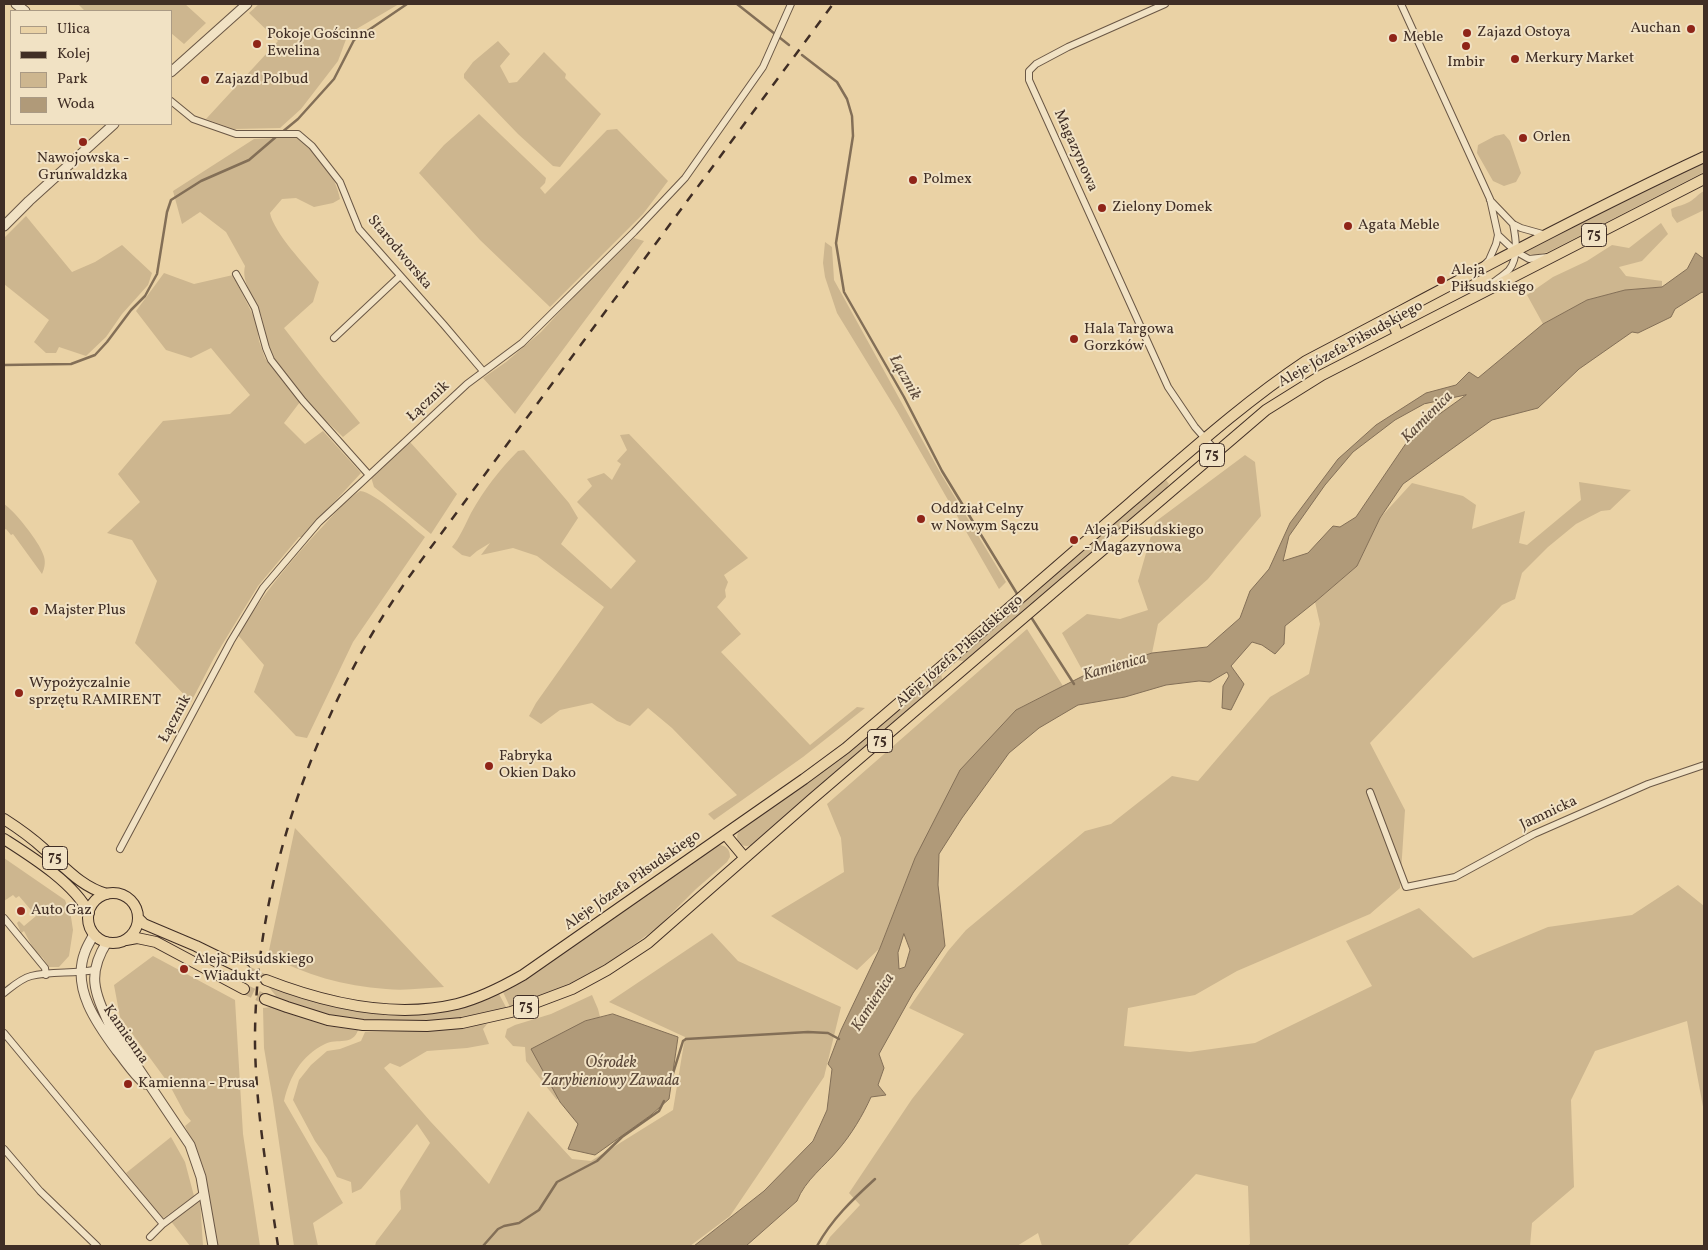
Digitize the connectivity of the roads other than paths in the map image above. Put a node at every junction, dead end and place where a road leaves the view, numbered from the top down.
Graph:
1 (247, 4) edge
2 (791, 4) edge
3 (1165, 4) edge
4 (1401, 4) edge
5 (172, 71) edge
6 (172, 102) edge
7 (113, 125) edge
8 (1704, 157) edge
9 (1704, 179) edge
10 (1490, 199) junction
11 (1513, 224) junction
12 (4, 226) edge
13 (1498, 235) junction
14 (1546, 235) junction
15 (1515, 251) junction
16 (1550, 257) junction
17 (1474, 273) junction
18 (236, 274) dead end
19 (400, 276) junction
20 (1483, 291) junction
21 (1390, 317) junction
22 (1398, 335) junction
23 (334, 338) dead end
24 (483, 371) junction
25 (1205, 439) junction
26 (1216, 451) junction
27 (1169, 470) junction
28 (369, 475) junction
29 (1180, 483) junction
30 (1704, 765) edge
31 (1370, 792) dead end
32 (4, 819) edge
33 (725, 834) junction
34 (4, 839) edge
35 (120, 849) dead end
36 (745, 858) junction
37 (107, 894) junction
38 (89, 913) junction
39 (4, 918) edge
40 (138, 918) junction
41 (94, 934) junction
42 (126, 940) junction
43 (106, 942) junction
44 (94, 970) junction
45 (245, 970) tunnel mouth
46 (82, 972) junction
47 (46, 975) junction
48 (266, 980) tunnel mouth
49 (244, 989) tunnel mouth
50 (4, 993) edge
51 (265, 998) tunnel mouth
52 (4, 1033) edge
53 (151, 1088) junction
54 (4, 1149) edge
55 (204, 1193) junction
56 (163, 1224) junction
57 (150, 1237) dead end
58 (97, 1246) edge
59 (213, 1246) edge

1 - 5 street
2 - 24 street, Łącznik
3 - 25 street, Magazynowa
4 - 10 street
6 - 19 street, Starodworska
7 - 12 street
8 - 14 main road, Aleje Józefa Piłsudskiego / 75
9 - 16 main road, Aleje Józefa Piłsudskiego / 75
10 - 11 street
10 - 13 street
11 - 14 street
11 - 15 street
13 - 15 street, Aleje Józefa Piłsudskiego
13 - 17 street, Aleje Józefa Piłsudskiego
14 - 15 main road, Aleje Józefa Piłsudskiego / 75
15 - 16 street, Aleje Józefa Piłsudskiego
15 - 17 main road, Aleje Józefa Piłsudskiego / 75
15 - 20 street
16 - 20 main road, Aleje Józefa Piłsudskiego / 75
17 - 21 main road, Aleje Józefa Piłsudskiego / 75
18 - 28 street
19 - 23 street
19 - 24 street, Starodworska
20 - 22 main road, Aleje Józefa Piłsudskiego / 75
21 - 22 main road
21 - 25 main road, Aleje Józefa Piłsudskiego / 75
22 - 26 main road, Aleje Józefa Piłsudskiego / 75
24 - 28 street, Łącznik
25 - 26 street, Magazynowa
25 - 27 main road, Aleje Józefa Piłsudskiego / 75
26 - 29 main road, Aleje Józefa Piłsudskiego / 75
27 - 29 main road
27 - 33 main road, Aleje Józefa Piłsudskiego / 75
28 - 35 street, Łącznik
29 - 36 main road, Aleje Józefa Piłsudskiego / 75
30 - 31 street, Jamnicka
32 - 37 main road, 75
33 - 36 main road
33 - 48 main road, Aleje Józefa Piłsudskiego / 75
34 - 38 main road, 75
36 - 51 main road, Aleje Józefa Piłsudskiego / 75
37 - 38 main road
37 - 40 main road, 75
38 - 41 main road, 75
39 - 47 street
40 - 42 main road
40 - 45 main road, 75
41 - 43 main road
41 - 46 street, Kamienna
42 - 43 main road
42 - 49 main road
43 - 44 street, Kamienna
44 - 46 street
44 - 53 street, Kamienna
46 - 47 street
46 - 53 street, Kamienna
47 - 50 street
52 - 56 street
53 - 55 street, Kamienna
54 - 58 street
55 - 56 street
55 - 59 street, Kamienna
56 - 57 street

